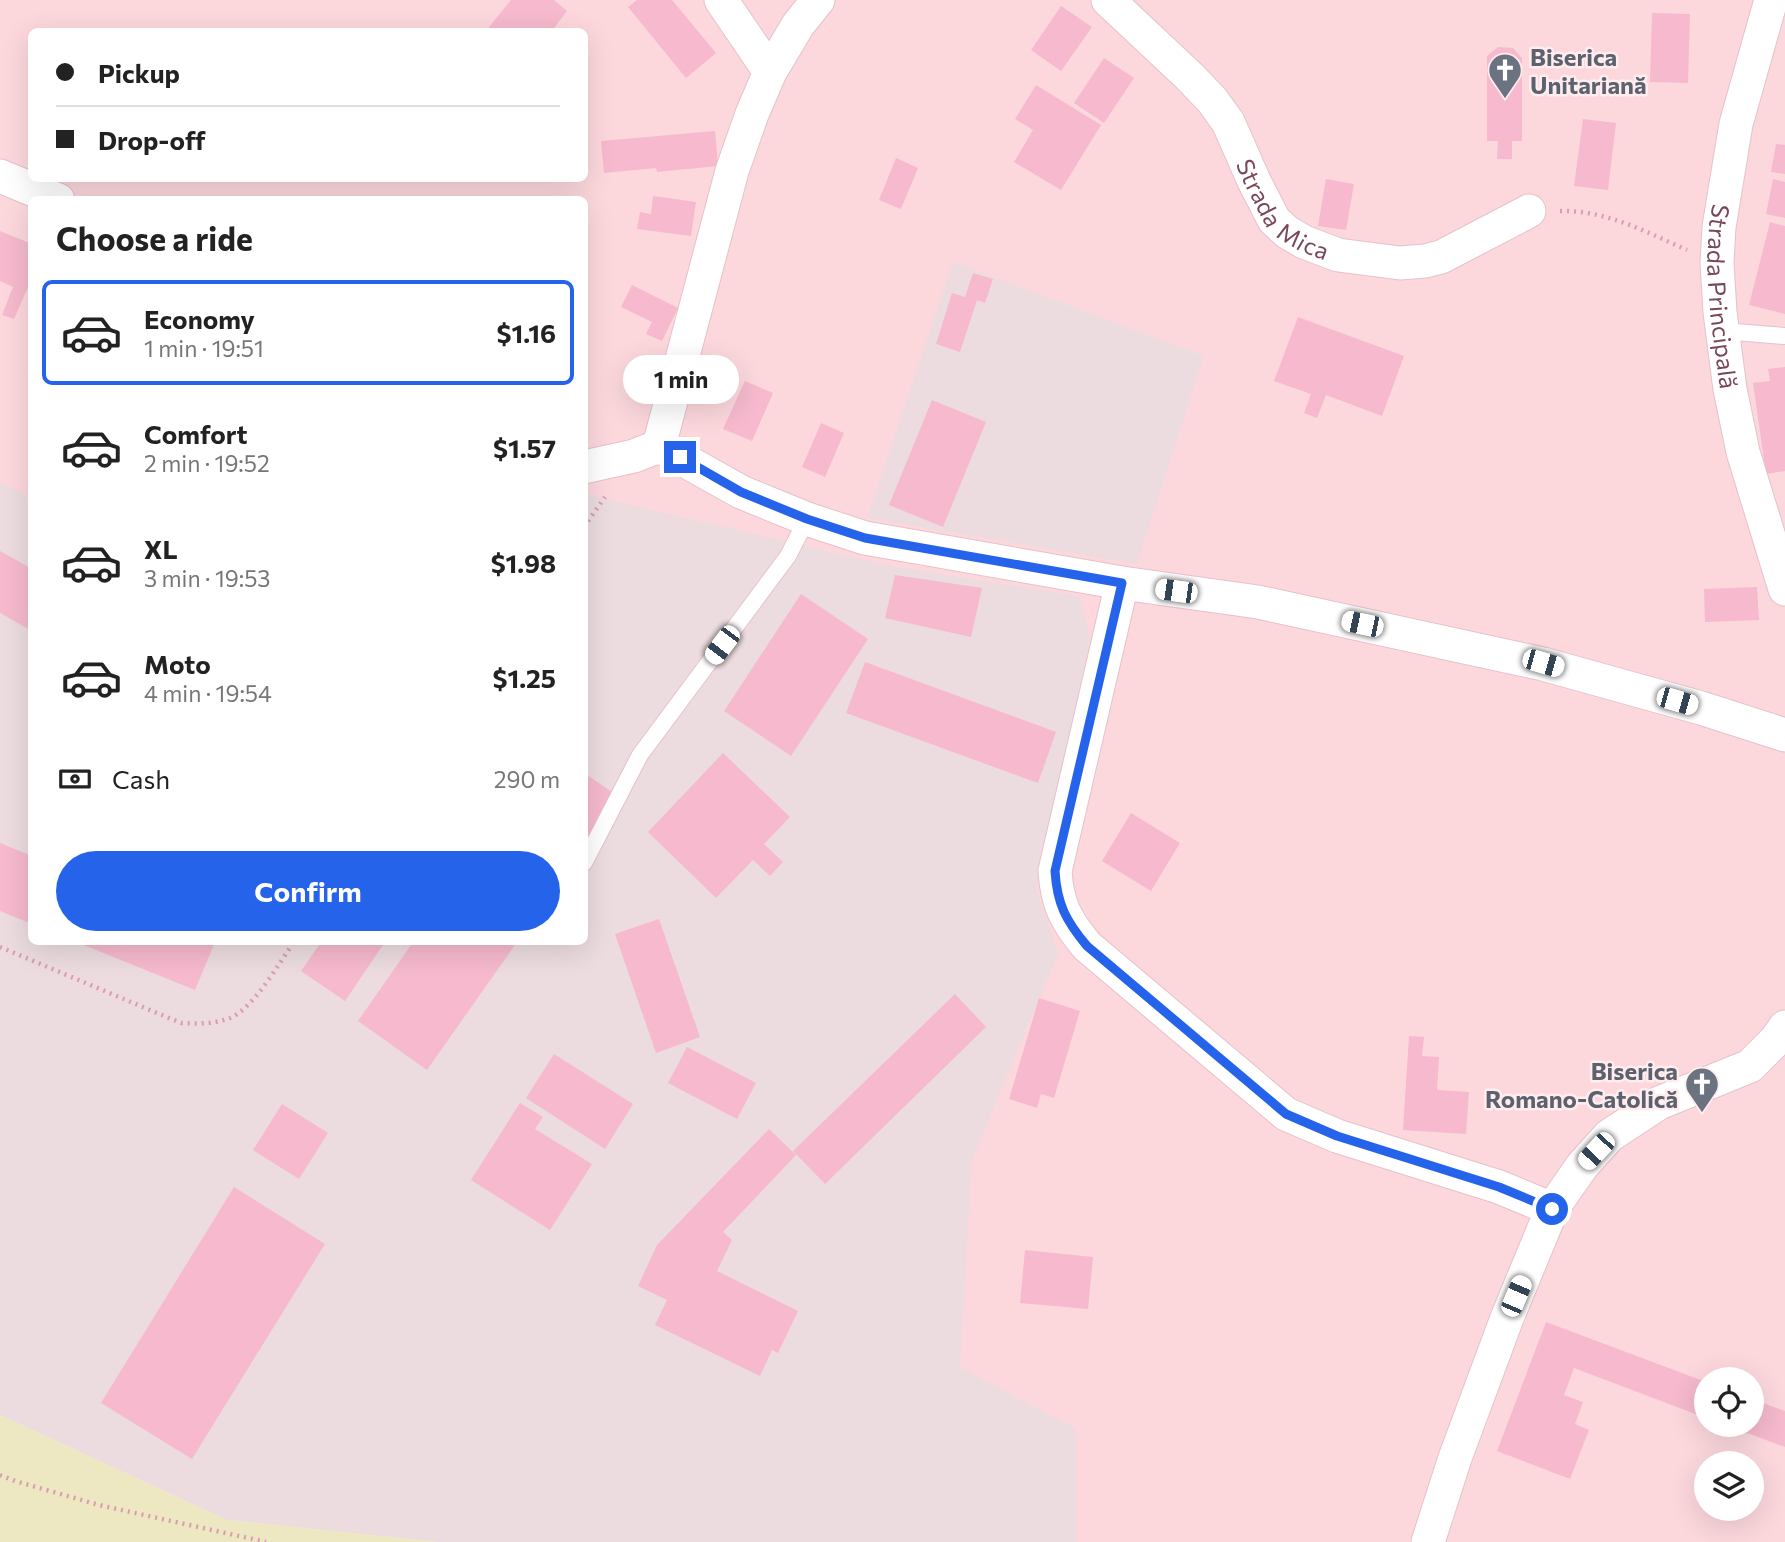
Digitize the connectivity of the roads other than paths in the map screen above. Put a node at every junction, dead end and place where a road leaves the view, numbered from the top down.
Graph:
1 (720, 0) edge
2 (818, 0) edge
3 (1108, 0) edge
4 (1771, 0) edge
5 (770, 72) junction
6 (0, 176) edge
7 (48, 196) edge
8 (1529, 211) road end
9 (1722, 331) junction
10 (1785, 336) edge
11 (659, 446) junction
12 (588, 466) edge
13 (807, 519) junction
14 (1122, 583) junction
15 (1785, 589) edge
16 (1785, 735) edge
17 (588, 855) edge
18 (1785, 1027) edge
19 (1552, 1209) junction
20 (1428, 1542) edge

1 - 5 street
2 - 5 street
3 - 8 street, Strada Mica
4 - 9 street, Strada Principală
5 - 11 street
6 - 7 street
9 - 10 lane
9 - 15 street, Strada Principală
11 - 12 street
11 - 13 street
13 - 14 street
13 - 17 lane
14 - 16 street
14 - 19 street
18 - 19 street
19 - 20 street

